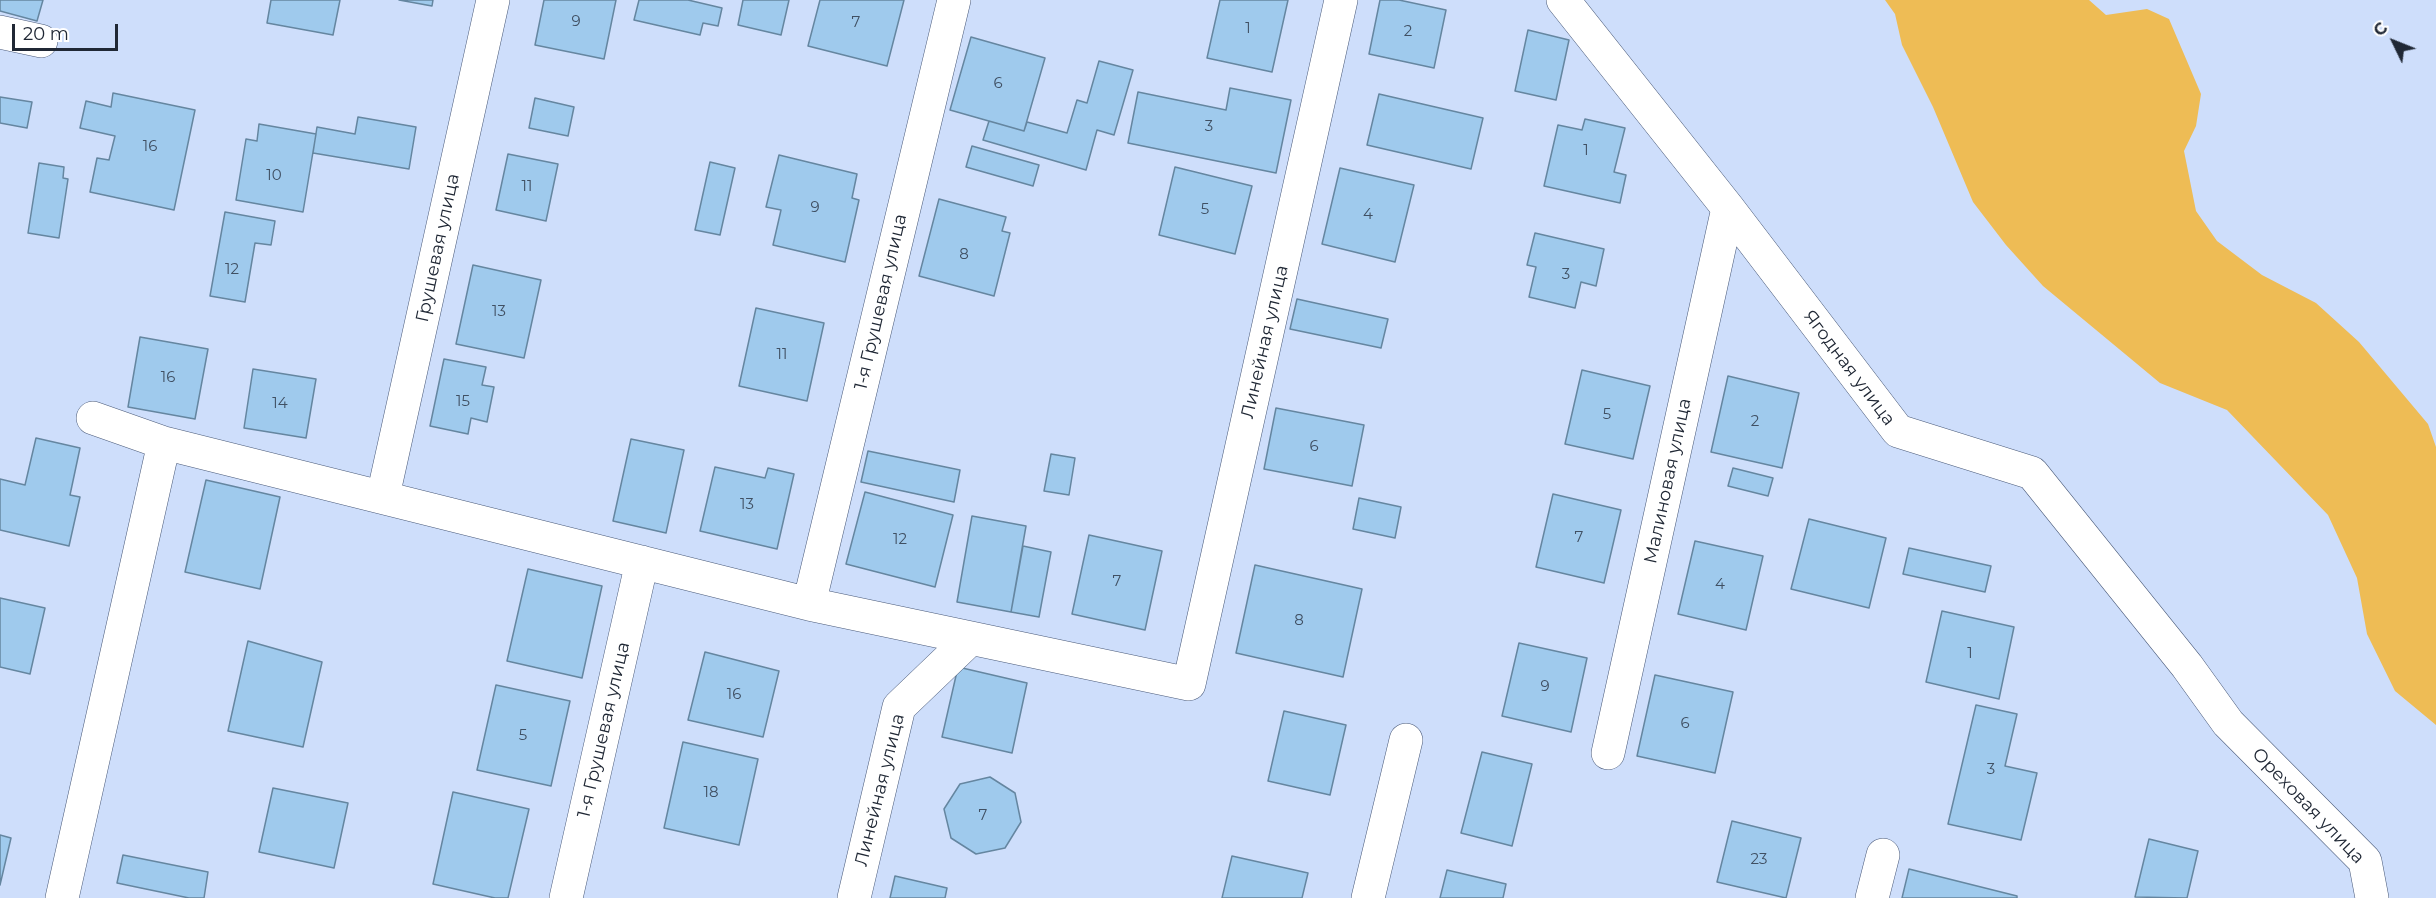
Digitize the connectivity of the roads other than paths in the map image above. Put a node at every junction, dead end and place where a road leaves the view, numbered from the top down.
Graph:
1 (493, 0) edge
2 (954, 0) edge
3 (1341, 0) edge
4 (1563, 0) edge
5 (0, 32) edge
6 (41, 40) dead end
7 (1728, 208) junction
8 (93, 418) dead end
9 (164, 442) junction
10 (383, 496) junction
11 (642, 562) junction
12 (809, 604) junction
13 (970, 639) junction
14 (2228, 723) joint
15 (1406, 740) dead end
16 (1608, 753) dead end
17 (1883, 855) dead end
18 (62, 898) edge
19 (566, 898) edge
20 (854, 898) edge
21 (1368, 898) edge
22 (1872, 898) edge
23 (2372, 898) edge

1 - 10 street, Грушевая улица
2 - 12 street, 1-я Грушевая улица
3 - 13 street, Линейная улица
4 - 7 street, Ягодная улица
5 - 6 street
7 - 14 street, Ягодная улица
7 - 16 street, Малиновая улица
8 - 9 street
9 - 10 street
9 - 18 street
10 - 11 street
11 - 12 street
11 - 19 street, 1-я Грушевая улица
12 - 13 street
13 - 20 street, Линейная улица
14 - 23 street, Ореховая улица
15 - 21 street
17 - 22 street

